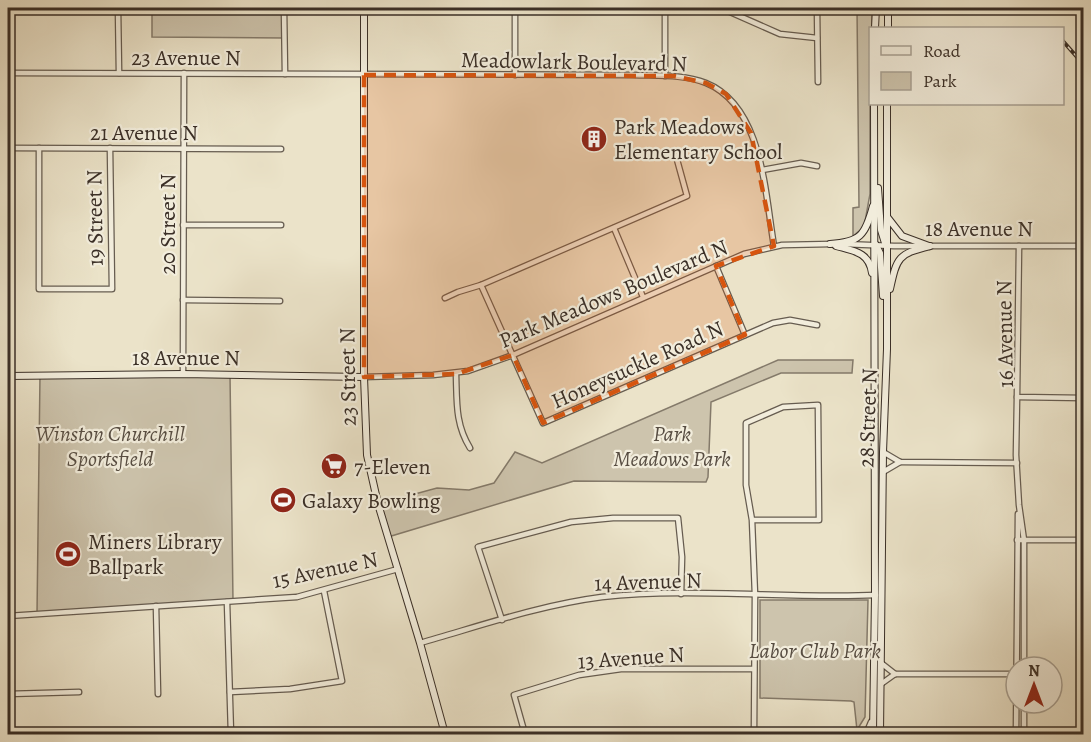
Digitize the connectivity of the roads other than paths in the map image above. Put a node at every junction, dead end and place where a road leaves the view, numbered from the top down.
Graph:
1 (118, 8) edge
2 (284, 8) edge
3 (364, 8) edge
4 (515, 8) edge
5 (665, 8) edge
6 (721, 8) edge
7 (740, 8) edge
8 (817, 8) edge
9 (876, 8) edge
10 (888, 8) edge
11 (740, 16) junction
12 (875, 27) edge
13 (888, 27) edge
14 (817, 38) junction
15 (8, 73) edge
16 (119, 73) junction
17 (184, 73) junction
18 (285, 74) junction
19 (364, 75) junction
20 (515, 75) junction
21 (665, 76) junction
22 (818, 82) dead end
23 (874, 105) edge
24 (887, 105) edge
25 (8, 148) edge
26 (39, 148) junction
27 (110, 148) junction
28 (183, 149) junction
29 (281, 149) dead end
30 (874, 151) junction
31 (676, 156) dead end
32 (817, 166) dead end
33 (762, 170) junction
34 (875, 198) junction
35 (887, 217) junction
36 (183, 225) junction
37 (281, 225) dead end
38 (614, 228) junction
39 (830, 244) junction
40 (875, 245) junction
41 (887, 245) junction
42 (774, 246) junction
43 (930, 246) junction
44 (1019, 246) junction
45 (1083, 246) edge
46 (716, 266) junction
47 (482, 285) junction
48 (875, 289) junction
49 (644, 297) junction
50 (445, 298) dead end
51 (887, 299) junction
52 (183, 300) junction
53 (280, 301) dead end
54 (817, 325) dead end
55 (745, 334) junction
56 (887, 349) junction
57 (513, 355) junction
58 (183, 374) junction
59 (456, 374) junction
60 (8, 376) edge
61 (364, 376) junction
62 (1017, 396) junction
63 (1083, 398) edge
64 (470, 448) dead end
65 (883, 452) junction
66 (900, 462) junction
67 (1017, 463) junction
68 (883, 472) junction
69 (1019, 506) junction
70 (752, 520) junction
71 (1017, 540) junction
72 (1024, 540) junction
73 (1083, 540) edge
74 (398, 569) junction
75 (324, 591) junction
76 (681, 594) junction
77 (755, 595) junction
78 (879, 595) junction
79 (227, 602) junction
80 (156, 606) junction
81 (8, 616) edge
82 (502, 620) junction
83 (420, 643) junction
84 (1016, 655) edge
85 (1024, 655) edge
86 (881, 663) junction
87 (754, 669) junction
88 (895, 674) junction
89 (1004, 674) edge
90 (881, 684) junction
91 (79, 692) dead end
92 (230, 692) junction
93 (8, 694) edge
94 (158, 694) dead end
95 (1016, 715) edge
96 (1024, 715) edge
97 (873, 716) junction
98 (443, 734) edge
99 (231, 735) edge
100 (525, 735) edge
101 (754, 735) edge
102 (866, 735) edge
103 (873, 735) edge
104 (880, 735) edge
105 (1016, 735) edge
106 (1024, 735) edge

1 - 16 street
2 - 18 street
3 - 19 main road, 23 Street N
4 - 20 street
5 - 21 street
6 - 11 street
7 - 11 street
8 - 14 street
9 - 12 main road
10 - 13 main road
11 - 14 street
14 - 22 street
15 - 16 street, 23 Avenue N
16 - 17 street, 23 Avenue N
17 - 18 street, 23 Avenue N
17 - 28 street, 20 Street N
18 - 19 street, 23 Avenue N
19 - 20 street, Meadowlark Boulevard N
19 - 61 main road, 23 Street N
20 - 21 street, Meadowlark Boulevard N
21 - 33 street, Meadowlark Boulevard N
23 - 30 main road, 28 Street N
24 - 35 main road, 28 Street N
25 - 26 street, 21 Avenue N
26 - 27 street, 21 Avenue N
26 - 27 street, 19 Street N
27 - 28 street, 21 Avenue N
28 - 29 street, 21 Avenue N
28 - 36 street, 20 Street N
30 - 34 main road, 28 Street N
30 - 41 main road
31 - 38 street
32 - 33 street
33 - 42 street, Meadowlark Boulevard N
34 - 39 main road
34 - 40 main road, 28 Street N
35 - 41 main road, 28 Street N
35 - 43 main road
36 - 37 street
36 - 52 street, 20 Street N
38 - 47 street
38 - 49 street
39 - 40 street, Park Meadows Boulevard N
39 - 42 street, Park Meadows Boulevard N
39 - 48 main road
40 - 41 street, 18 Avenue N
40 - 48 main road, 28 Street N
40 - 56 main road
41 - 43 street, 18 Avenue N
41 - 51 main road, 28 Street N
42 - 46 street, Park Meadows Boulevard N
43 - 44 street, 18 Avenue N
43 - 51 main road
44 - 45 street, 18 Avenue N
44 - 62 street, 16 Avenue N
46 - 49 street, Park Meadows Boulevard N
46 - 55 street
47 - 50 street
47 - 57 street
48 - 78 main road, 28 Street N
49 - 57 street, Park Meadows Boulevard N
51 - 56 main road, 28 Street N
52 - 53 street
52 - 58 street, 20 Street N
54 - 55 street, Honeysuckle Road N
55 - 57 street, Honeysuckle Road N
56 - 65 main road, 28 Street N
57 - 59 street, Park Meadows Boulevard N
58 - 60 main road, 18 Avenue N
58 - 61 main road, 18 Avenue N
59 - 61 street, Park Meadows Boulevard N
59 - 64 street
61 - 74 main road, 23 Street N
62 - 63 street, 16 Avenue N
62 - 67 street
65 - 66 street
65 - 68 main road, 28 Street N
66 - 67 street
66 - 68 street
67 - 69 street
68 - 78 main road, 28 Street N
69 - 71 street
69 - 72 street
70 - 70 street
70 - 77 street
71 - 72 street
71 - 84 street
72 - 73 street
72 - 85 street
74 - 75 street, 15 Avenue N
74 - 83 main road, 23 Street N
75 - 79 street, 15 Avenue N
75 - 92 street
76 - 77 street, 14 Avenue N
76 - 82 street, 14 Avenue N
76 - 82 street
77 - 78 street, 14 Avenue N
77 - 87 street
78 - 86 main road, 28 Street N
78 - 97 main road, 28 Street N
79 - 80 street, 15 Avenue N
79 - 92 street
80 - 81 street, 15 Avenue N
80 - 94 street
82 - 83 street, 14 Avenue N
83 - 98 main road, 23 Street N
86 - 88 street
86 - 90 main road, 28 Street N
87 - 100 street, 13 Avenue N
87 - 101 street
88 - 89 street
88 - 90 street
90 - 104 main road, 28 Street N
91 - 93 street
92 - 99 street
95 - 105 street
96 - 106 street
97 - 102 street
97 - 103 main road, 28 Street N

